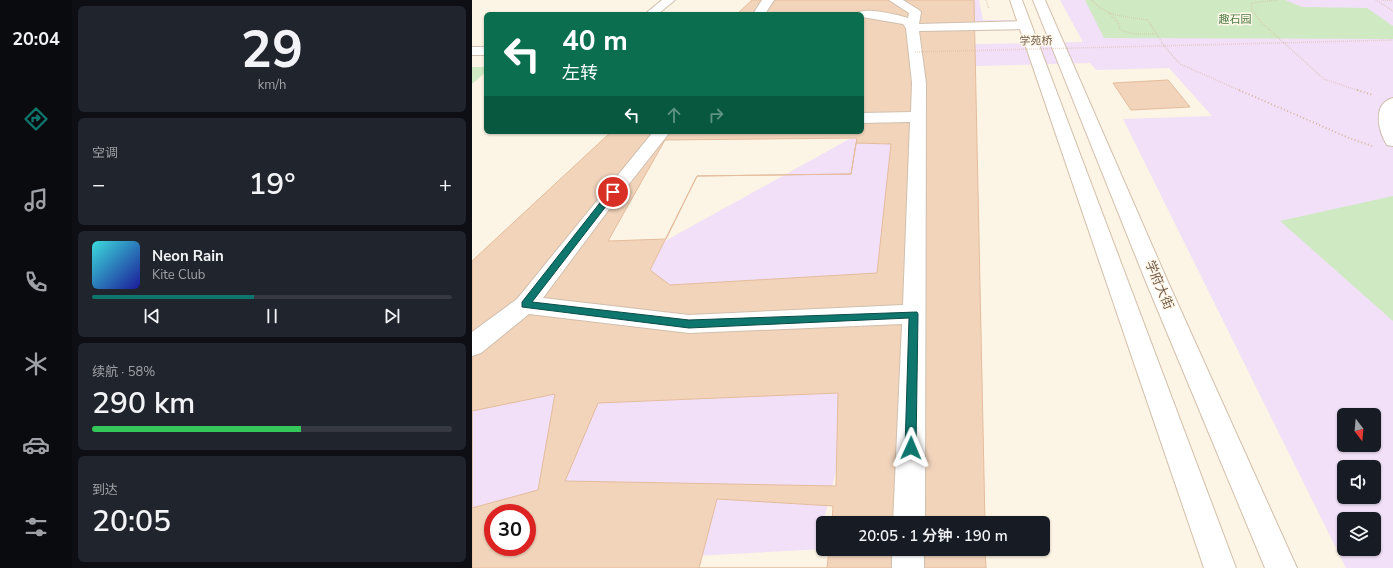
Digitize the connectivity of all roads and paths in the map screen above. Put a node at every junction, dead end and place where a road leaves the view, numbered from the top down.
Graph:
1 (669, 0) edge
2 (768, 0) edge
3 (895, 0) edge
4 (1016, 0) edge
5 (1039, 0) edge
6 (1092, 0) edge
7 (1278, 0) edge
8 (1376, 0) edge
9 (1381, 0) edge
10 (1393, 1) edge
11 (1393, 11) edge
12 (654, 12) edge
13 (760, 12) edge
14 (1109, 13) junction
15 (864, 14) edge
16 (1025, 25) junction
17 (912, 28) junction
18 (1156, 34) junction
19 (1393, 40) edge
20 (1284, 43) junction
21 (1164, 46) junction
22 (472, 51) edge
23 (484, 51) edge
24 (915, 52) junction
25 (1386, 99) edge
26 (864, 118) edge
27 (918, 118) junction
28 (660, 134) edge
29 (1393, 141) edge
30 (1378, 148) dead end
31 (525, 305) junction
32 (914, 314) junction
33 (472, 346) edge
34 (909, 516) edge
35 (908, 556) edge
36 (908, 568) edge
37 (1220, 568) edge
38 (1281, 568) edge

1 - 12 street
2 - 13 street
3 - 17 street
4 - 16 street
5 - 38 street, 学府大街
6 - 14 path
7 - 20 path
8 - 11 path
9 - 10 path
14 - 18 path
14 - 18 path
15 - 17 street
16 - 17 street
16 - 37 street
17 - 24 street
18 - 21 path
19 - 20 path, 学苑桥
20 - 21 path, 学苑桥
20 - 25 path
21 - 24 path, 学苑桥, bridge
21 - 30 path
22 - 23 street
24 - 27 street
25 - 29 street
26 - 27 street
27 - 32 street
28 - 31 street
31 - 32 street
31 - 33 street
32 - 34 street
35 - 36 street

